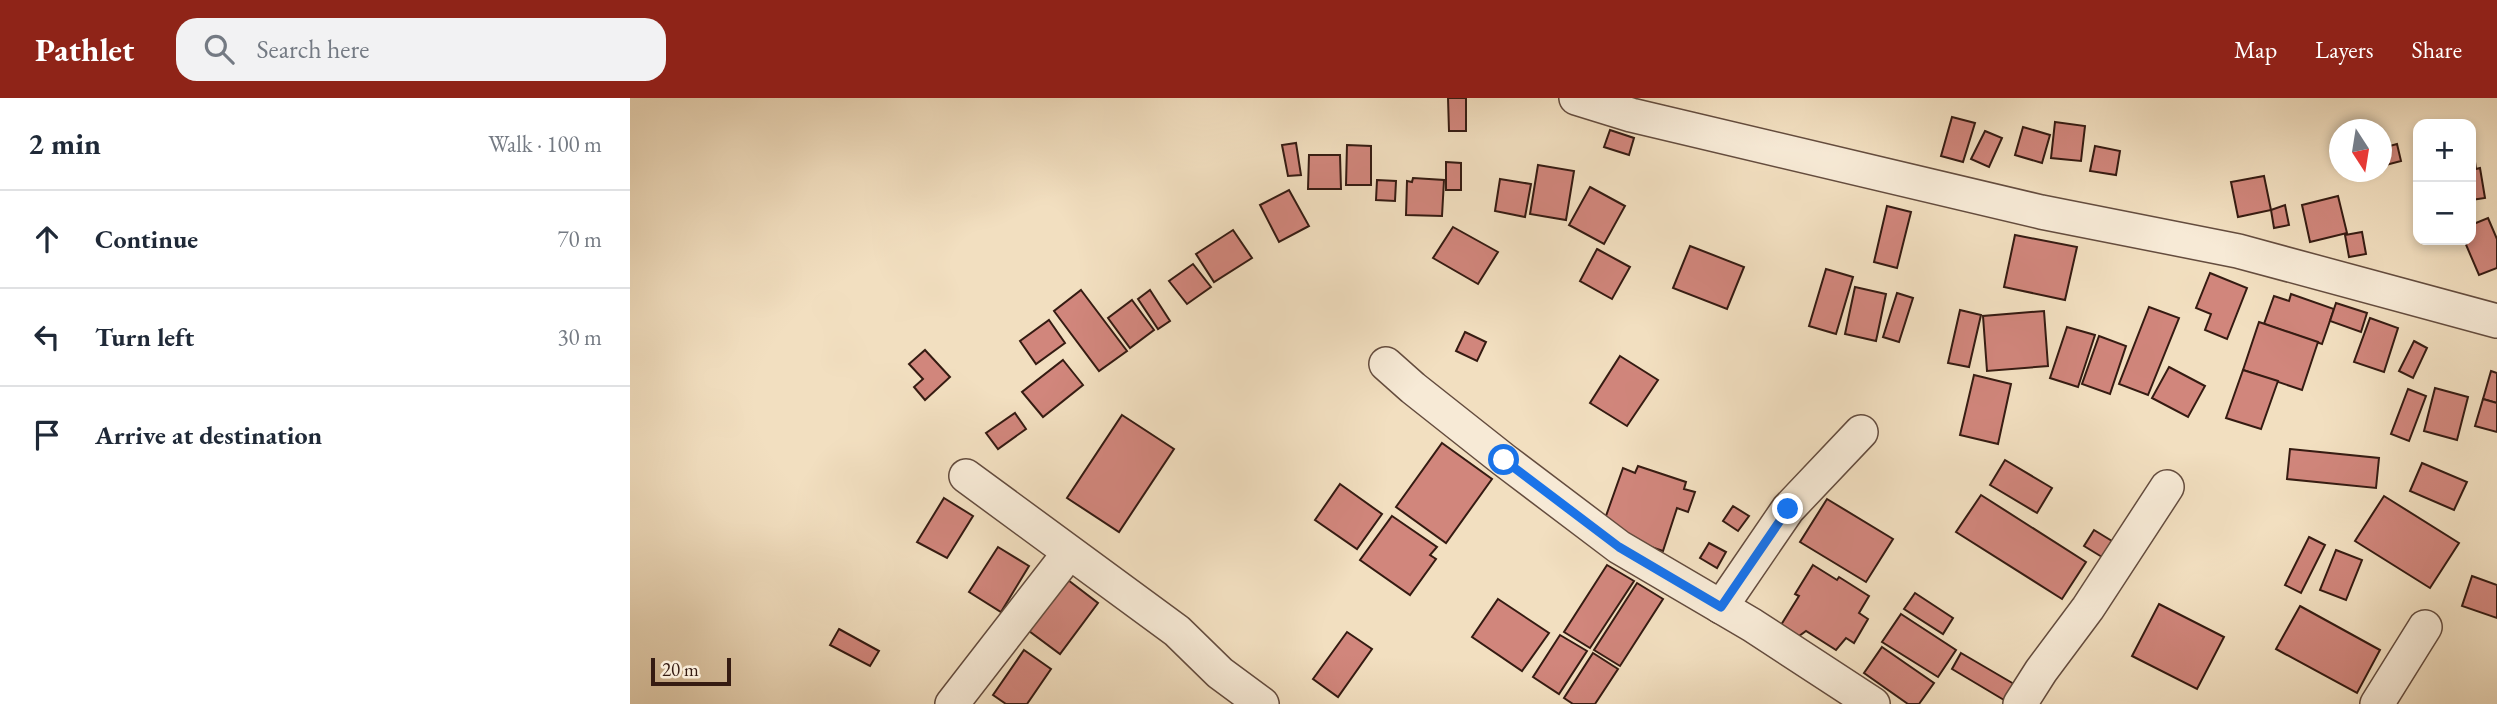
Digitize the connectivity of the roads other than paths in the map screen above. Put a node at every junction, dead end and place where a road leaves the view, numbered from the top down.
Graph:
1 (1576, 98) edge
2 (2497, 321) edge
3 (1386, 364) dead end
4 (1861, 432) dead end
5 (966, 476) dead end
6 (2167, 487) dead end
7 (1069, 553) junction
8 (1721, 607) junction
9 (2425, 627) dead end
10 (952, 704) edge
11 (1262, 704) edge
12 (1873, 704) edge
13 (2020, 704) edge
14 (2377, 704) edge

1 - 2 street
3 - 8 street
4 - 8 street
5 - 7 street
6 - 13 street
7 - 10 street
7 - 11 street
8 - 12 street
9 - 14 street

